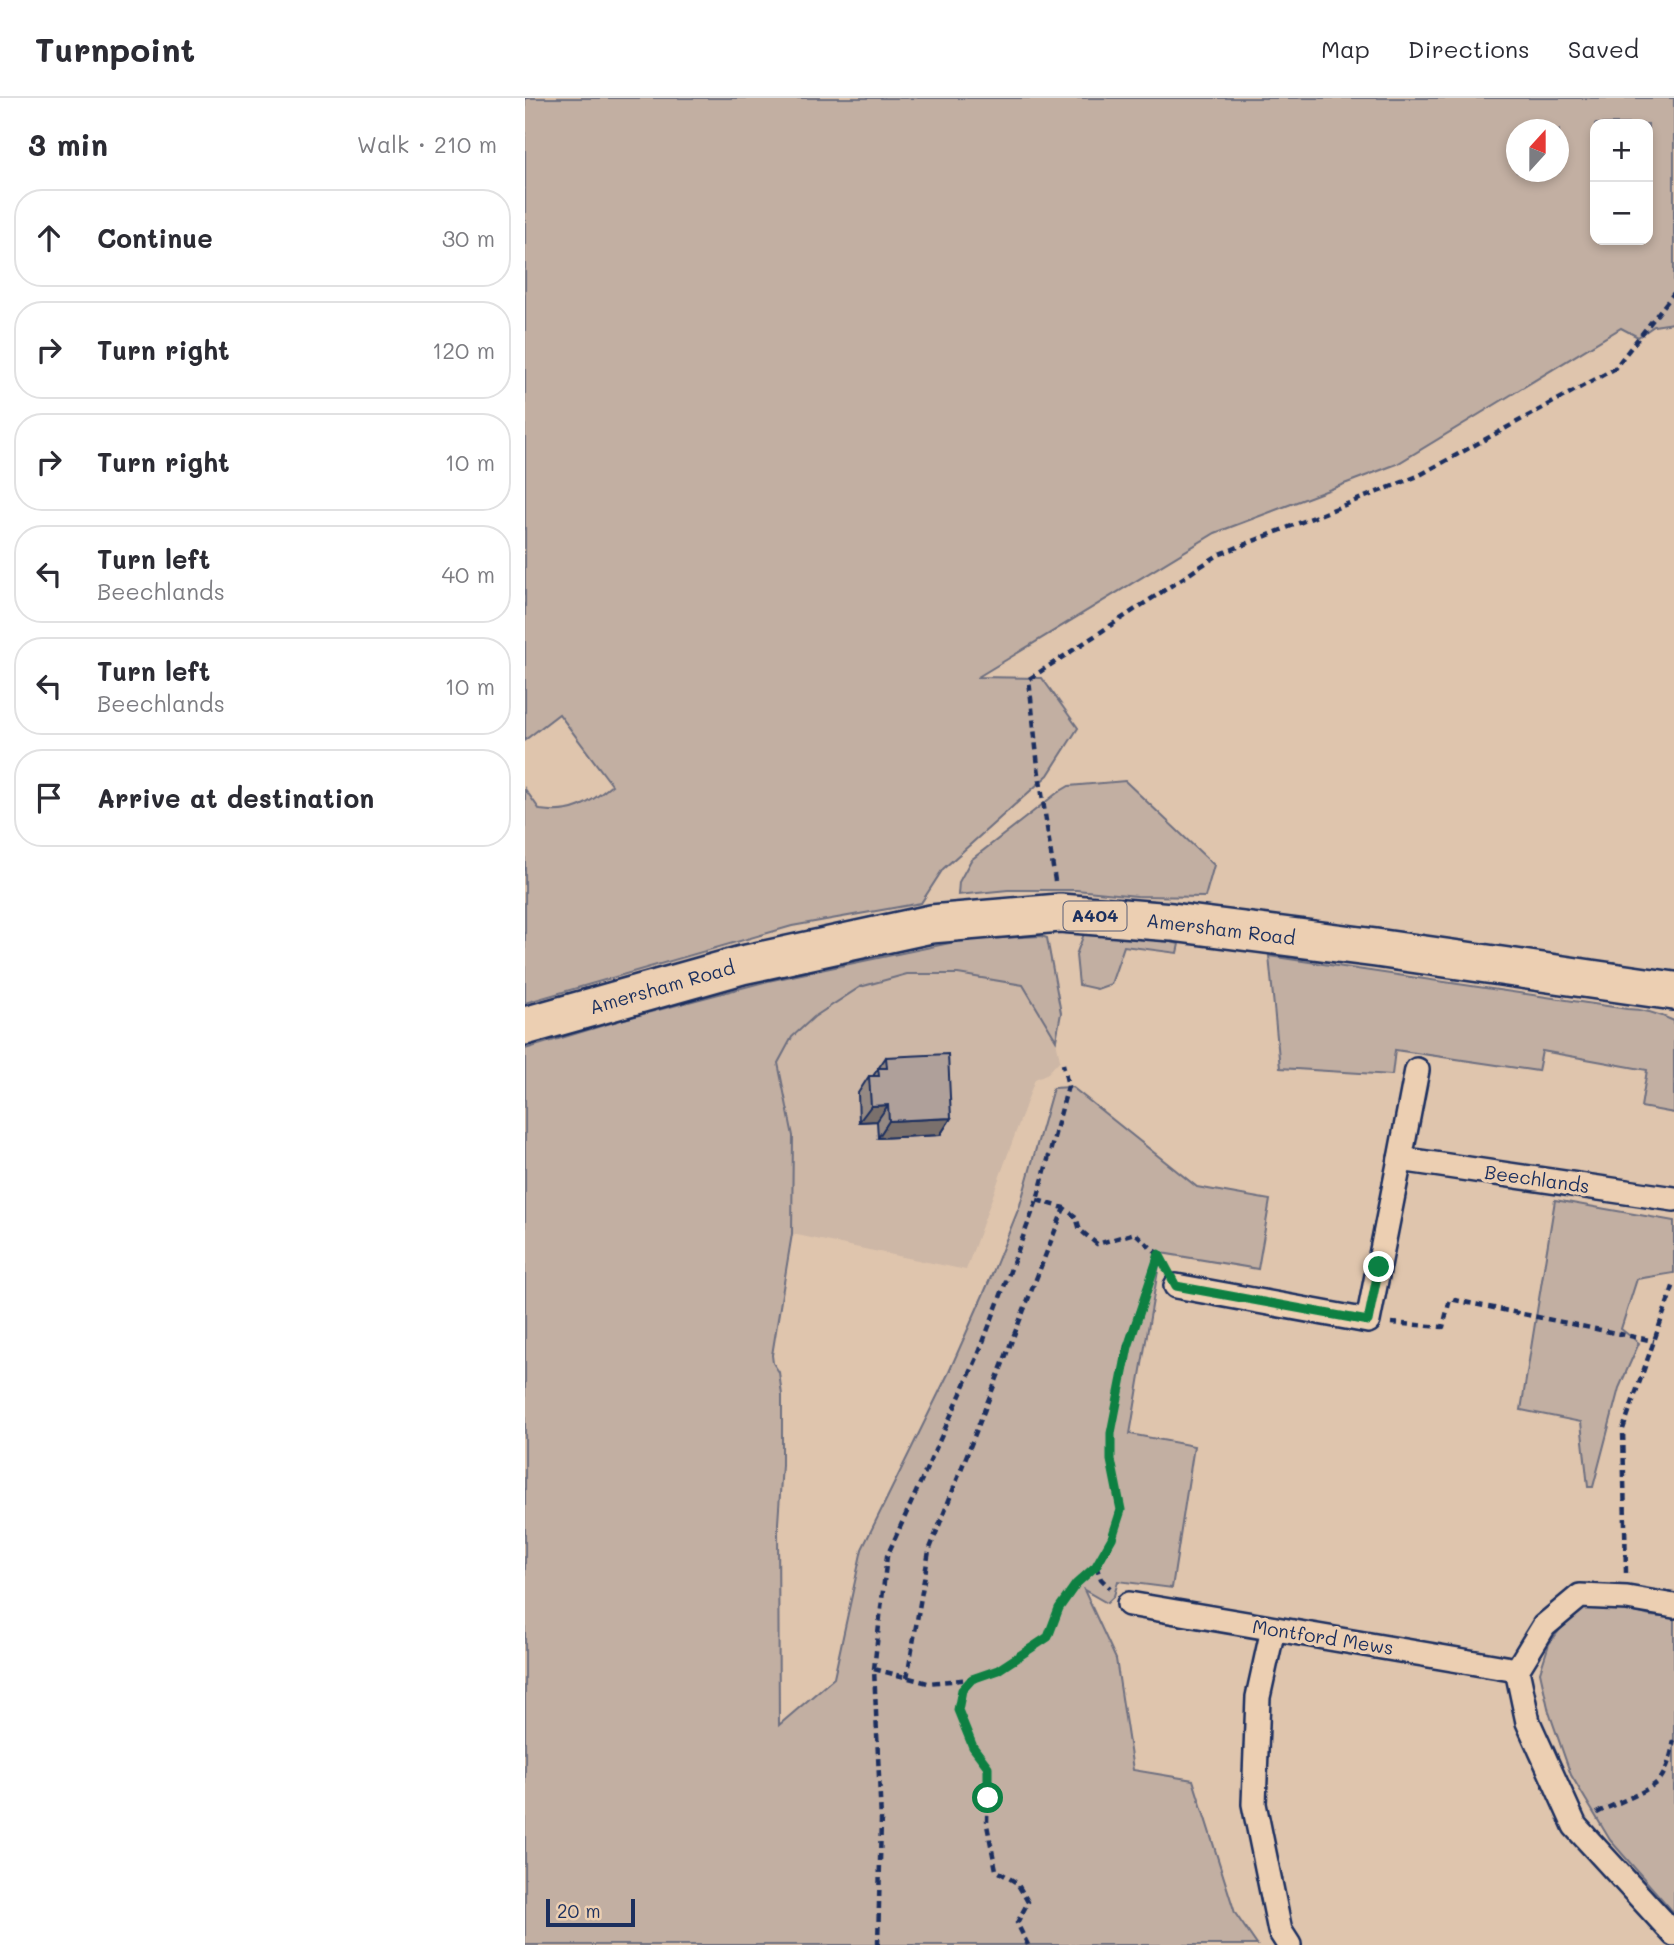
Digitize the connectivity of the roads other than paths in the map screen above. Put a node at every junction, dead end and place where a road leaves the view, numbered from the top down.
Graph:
1 (1674, 991) edge
2 (525, 1026) edge
3 (1417, 1070) dead end
4 (1400, 1159) junction
5 (1674, 1199) edge
6 (1176, 1286) road end
7 (1129, 1604) dead end
8 (1674, 1606) edge
9 (1273, 1629) junction
10 (1517, 1670) junction
11 (1674, 1934) edge
12 (1289, 1945) edge

1 - 2 main road, Amersham Road / A404
3 - 4 street
4 - 5 street, Beechlands
4 - 6 street
7 - 9 street, Montford Mews
8 - 10 street
9 - 10 street, Montford Mews
9 - 12 street
10 - 11 street

